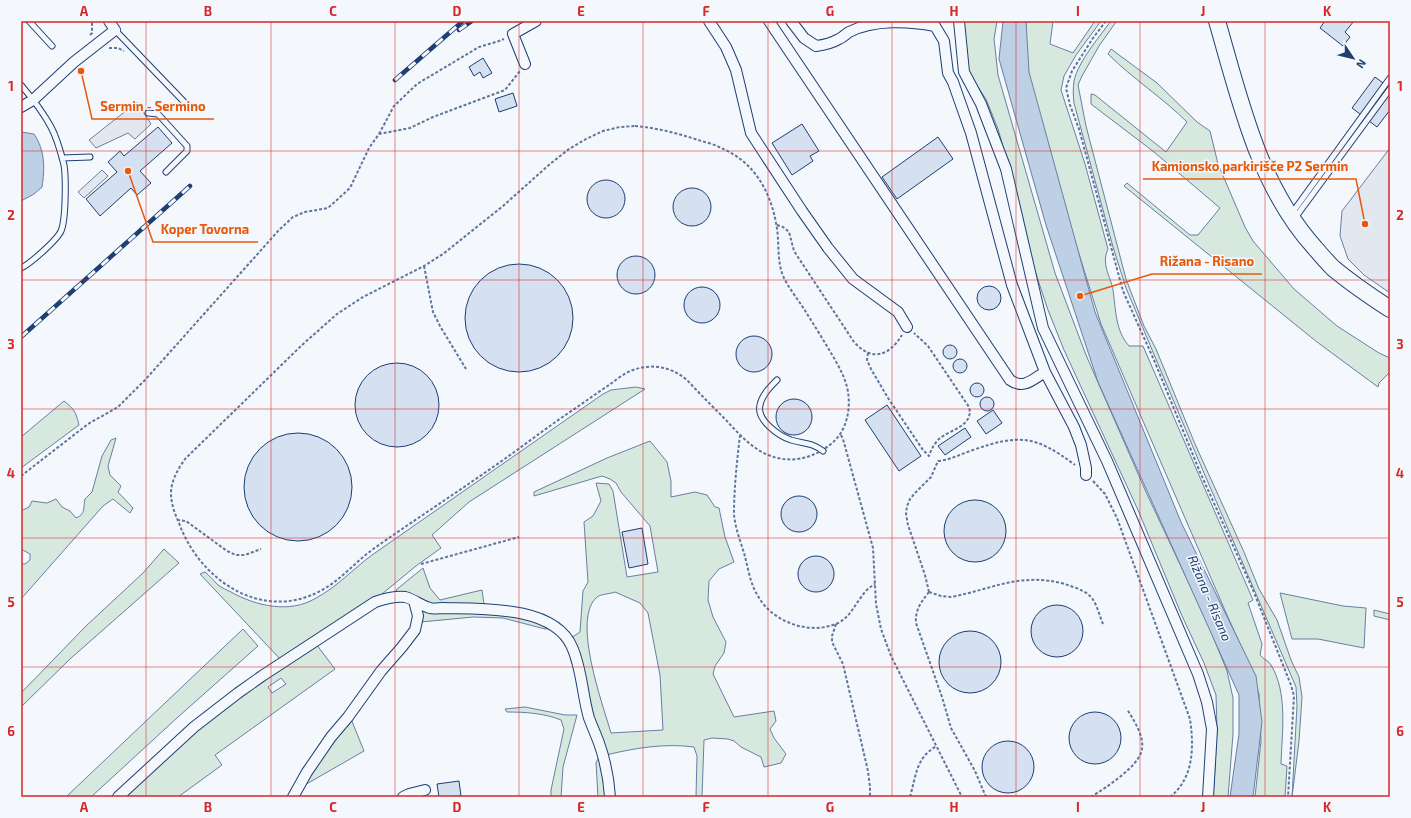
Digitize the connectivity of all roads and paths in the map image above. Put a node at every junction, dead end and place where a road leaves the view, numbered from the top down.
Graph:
1 (29, 21) edge
2 (109, 21) edge
3 (536, 21) edge
4 (709, 21) edge
5 (769, 21) edge
6 (791, 21) edge
7 (959, 21) edge
8 (1106, 21) edge
9 (1217, 21) edge
10 (115, 30) junction
11 (514, 34) junction
12 (52, 46) dead end
13 (106, 48) dead end
14 (124, 52) dead end
15 (525, 64) joint
16 (1390, 78) edge
17 (21, 85) edge
18 (1390, 88) edge
19 (33, 100) junction
20 (21, 107) edge
21 (189, 107) dead end
22 (148, 113) dead end
23 (379, 134) junction
24 (90, 157) dead end
25 (62, 158) junction
26 (166, 172) dead end
27 (1292, 218) junction
28 (777, 225) junction
29 (424, 266) junction
30 (21, 268) edge
31 (1390, 309) edge
32 (907, 327) junction
33 (868, 353) junction
34 (466, 369) dead end
35 (1045, 372) junction
36 (777, 380) dead end
37 (740, 435) junction
38 (841, 435) junction
39 (823, 451) junction
40 (1077, 467) dead end
41 (1086, 474) joint
42 (21, 476) edge
43 (177, 520) junction
44 (519, 537) dead end
45 (261, 549) dead end
46 (421, 564) dead end
47 (875, 584) junction
48 (929, 592) junction
49 (414, 601) junction
50 (836, 624) junction
51 (1103, 624) dead end
52 (1128, 709) dead end
53 (937, 746) junction
54 (425, 790) dead end
55 (118, 797) edge
56 (293, 797) edge
57 (403, 797) edge
58 (610, 797) edge
59 (870, 797) edge
60 (910, 797) edge
61 (962, 797) edge
62 (986, 797) edge
63 (1091, 797) edge
64 (1171, 797) edge
65 (1208, 797) edge
66 (1288, 797) edge

1 - 12 lane
2 - 10 street
3 - 11 street
4 - 32 street
5 - 35 street
6 - 35 street
7 - 65 street
8 - 66 path
9 - 27 main road
10 - 19 street
10 - 21 lane
11 - 15 street
11 - 23 path
13 - 14 path
15 - 23 path
16 - 27 lane
17 - 19 lane
18 - 27 lane
19 - 20 street
19 - 25 lane
22 - 26 lane
23 - 42 path
24 - 25 lane
25 - 30 lane
27 - 31 main road
28 - 29 path
28 - 33 path
28 - 38 path
29 - 34 path
29 - 43 path
32 - 33 path
32 - 33 path
35 - 41 street
36 - 39 lane
37 - 39 path
37 - 43 path
37 - 50 path
38 - 39 path
38 - 47 path
40 - 48 path
41 - 64 path
43 - 45 path
44 - 46 path
47 - 50 path
47 - 53 path
48 - 51 path
48 - 62 path
49 - 55 street
49 - 56 street
49 - 58 street
50 - 59 path
52 - 63 path
53 - 60 path
53 - 61 path
54 - 57 street

